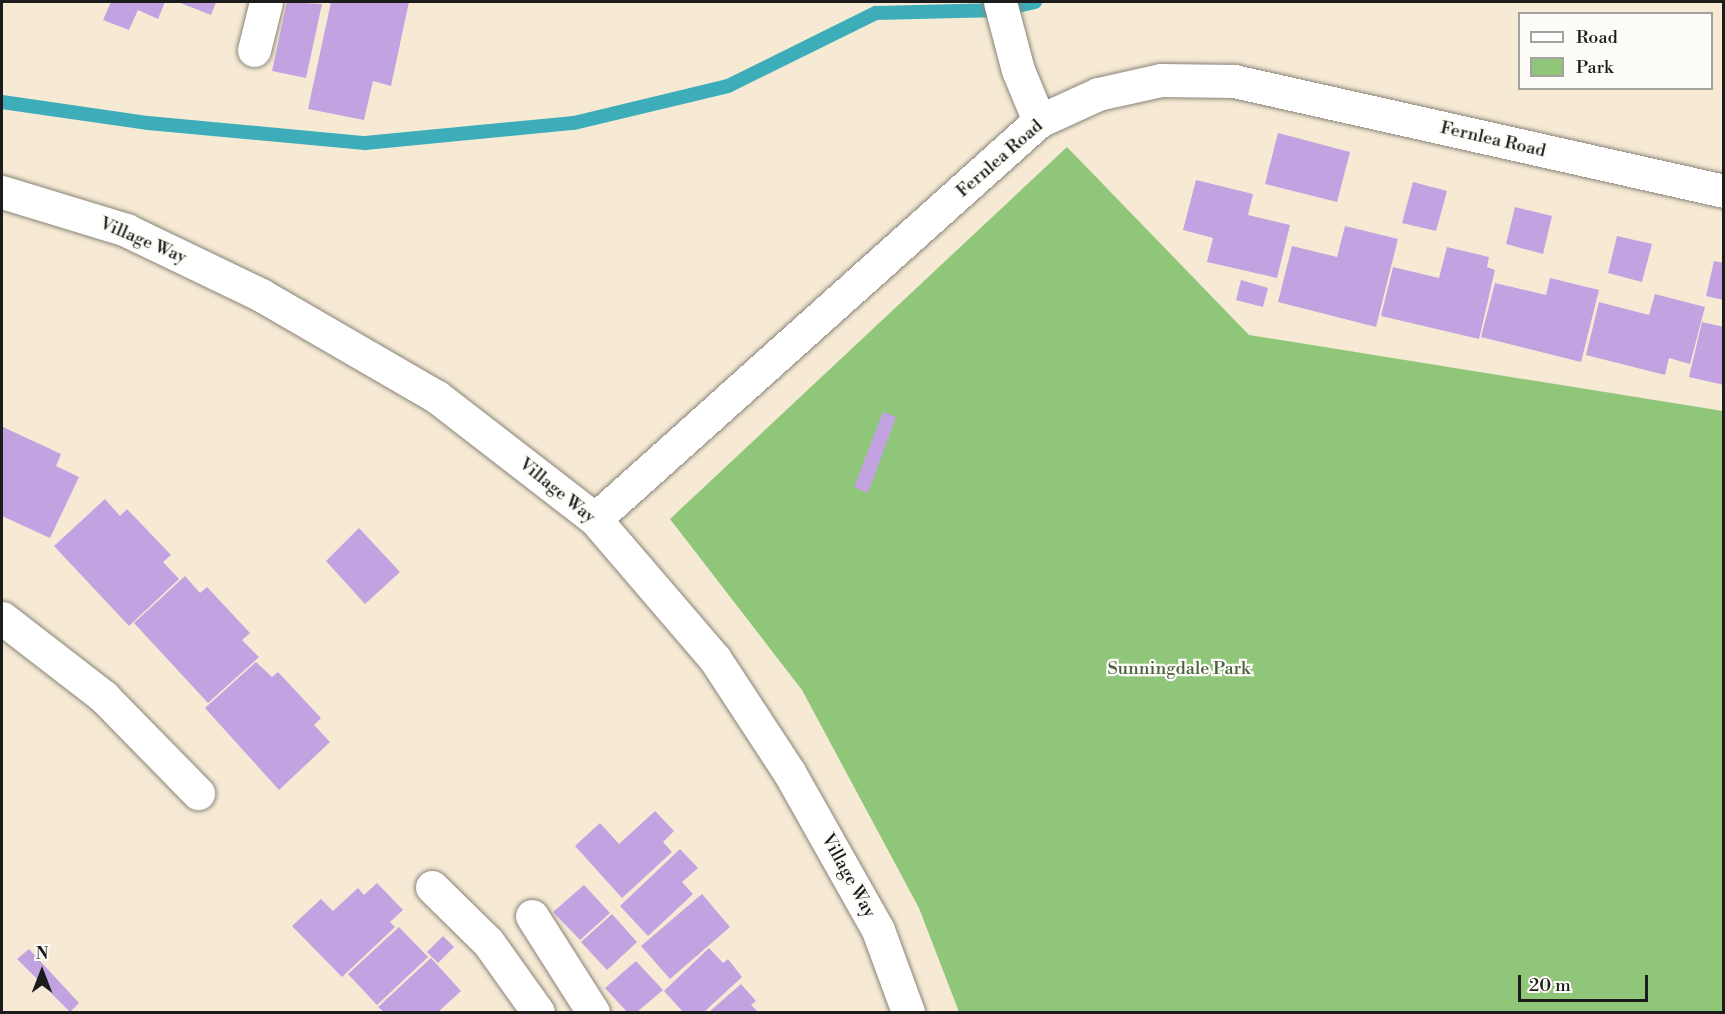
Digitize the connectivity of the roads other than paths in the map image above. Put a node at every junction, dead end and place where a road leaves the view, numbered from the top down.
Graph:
1 (266, 2) edge
2 (999, 2) edge
3 (254, 50) dead end
4 (1040, 121) junction
5 (1724, 191) edge
6 (2, 192) edge
7 (595, 519) junction
8 (2, 618) edge
9 (198, 792) dead end
10 (432, 887) dead end
11 (532, 916) dead end
12 (538, 1012) edge
13 (593, 1012) edge
14 (908, 1012) edge

1 - 3 street
2 - 4 street
4 - 5 street, Fernlea Road
4 - 7 street, Fernlea Road
6 - 7 street, Village Way
7 - 14 street, Village Way
8 - 9 street
10 - 12 street
11 - 13 street

